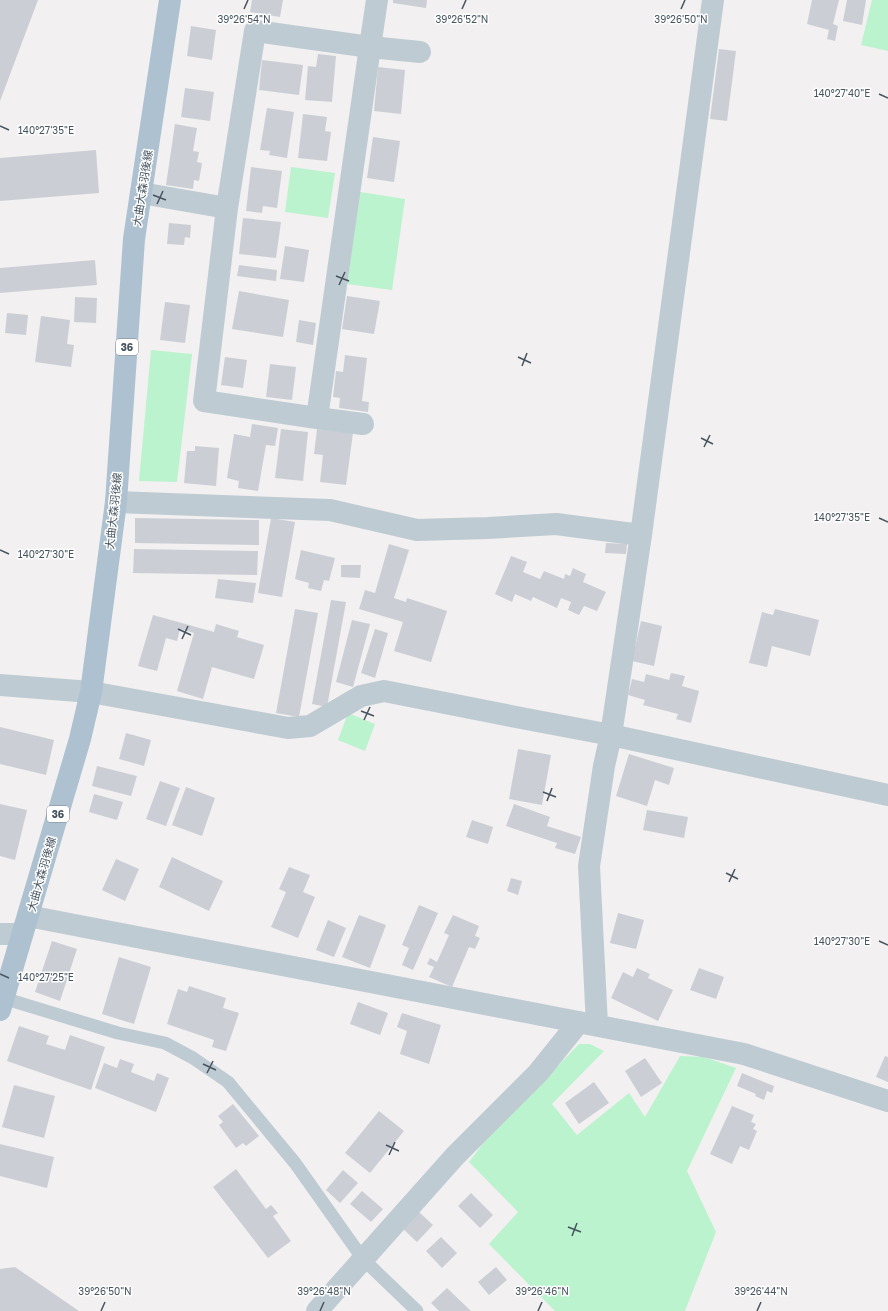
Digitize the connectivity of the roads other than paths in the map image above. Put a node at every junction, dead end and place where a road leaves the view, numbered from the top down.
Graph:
1 (170, 0) edge
2 (377, 0) edge
3 (714, 0) edge
4 (370, 47) junction
5 (420, 52) dead end
6 (142, 193) junction
7 (227, 208) junction
8 (317, 418) junction
9 (363, 424) dead end
10 (116, 502) junction
11 (642, 535) junction
12 (0, 685) edge
13 (91, 692) junction
14 (611, 735) junction
15 (888, 795) edge
16 (25, 925) junction
17 (0, 934) edge
18 (2, 1004) edge
19 (588, 1024) junction
20 (888, 1101) edge
21 (363, 1259) junction
22 (317, 1311) edge
23 (417, 1311) edge

1 - 6 main road, 大曲大森羽後線 / 36
2 - 4 street
3 - 11 street
4 - 5 street
4 - 7 street
4 - 8 street
6 - 7 street
6 - 10 main road, 大曲大森羽後線 / 36
7 - 8 street
8 - 9 street
10 - 11 street
10 - 13 main road, 大曲大森羽後線 / 36
11 - 14 street
12 - 13 street
13 - 14 street
13 - 16 main road, 大曲大森羽後線 / 36
14 - 15 street
14 - 19 street
16 - 17 street
16 - 18 main road, 大曲大森羽後線 / 36
16 - 19 street
18 - 21 lane
19 - 20 street
19 - 21 street
21 - 22 street
21 - 23 lane

